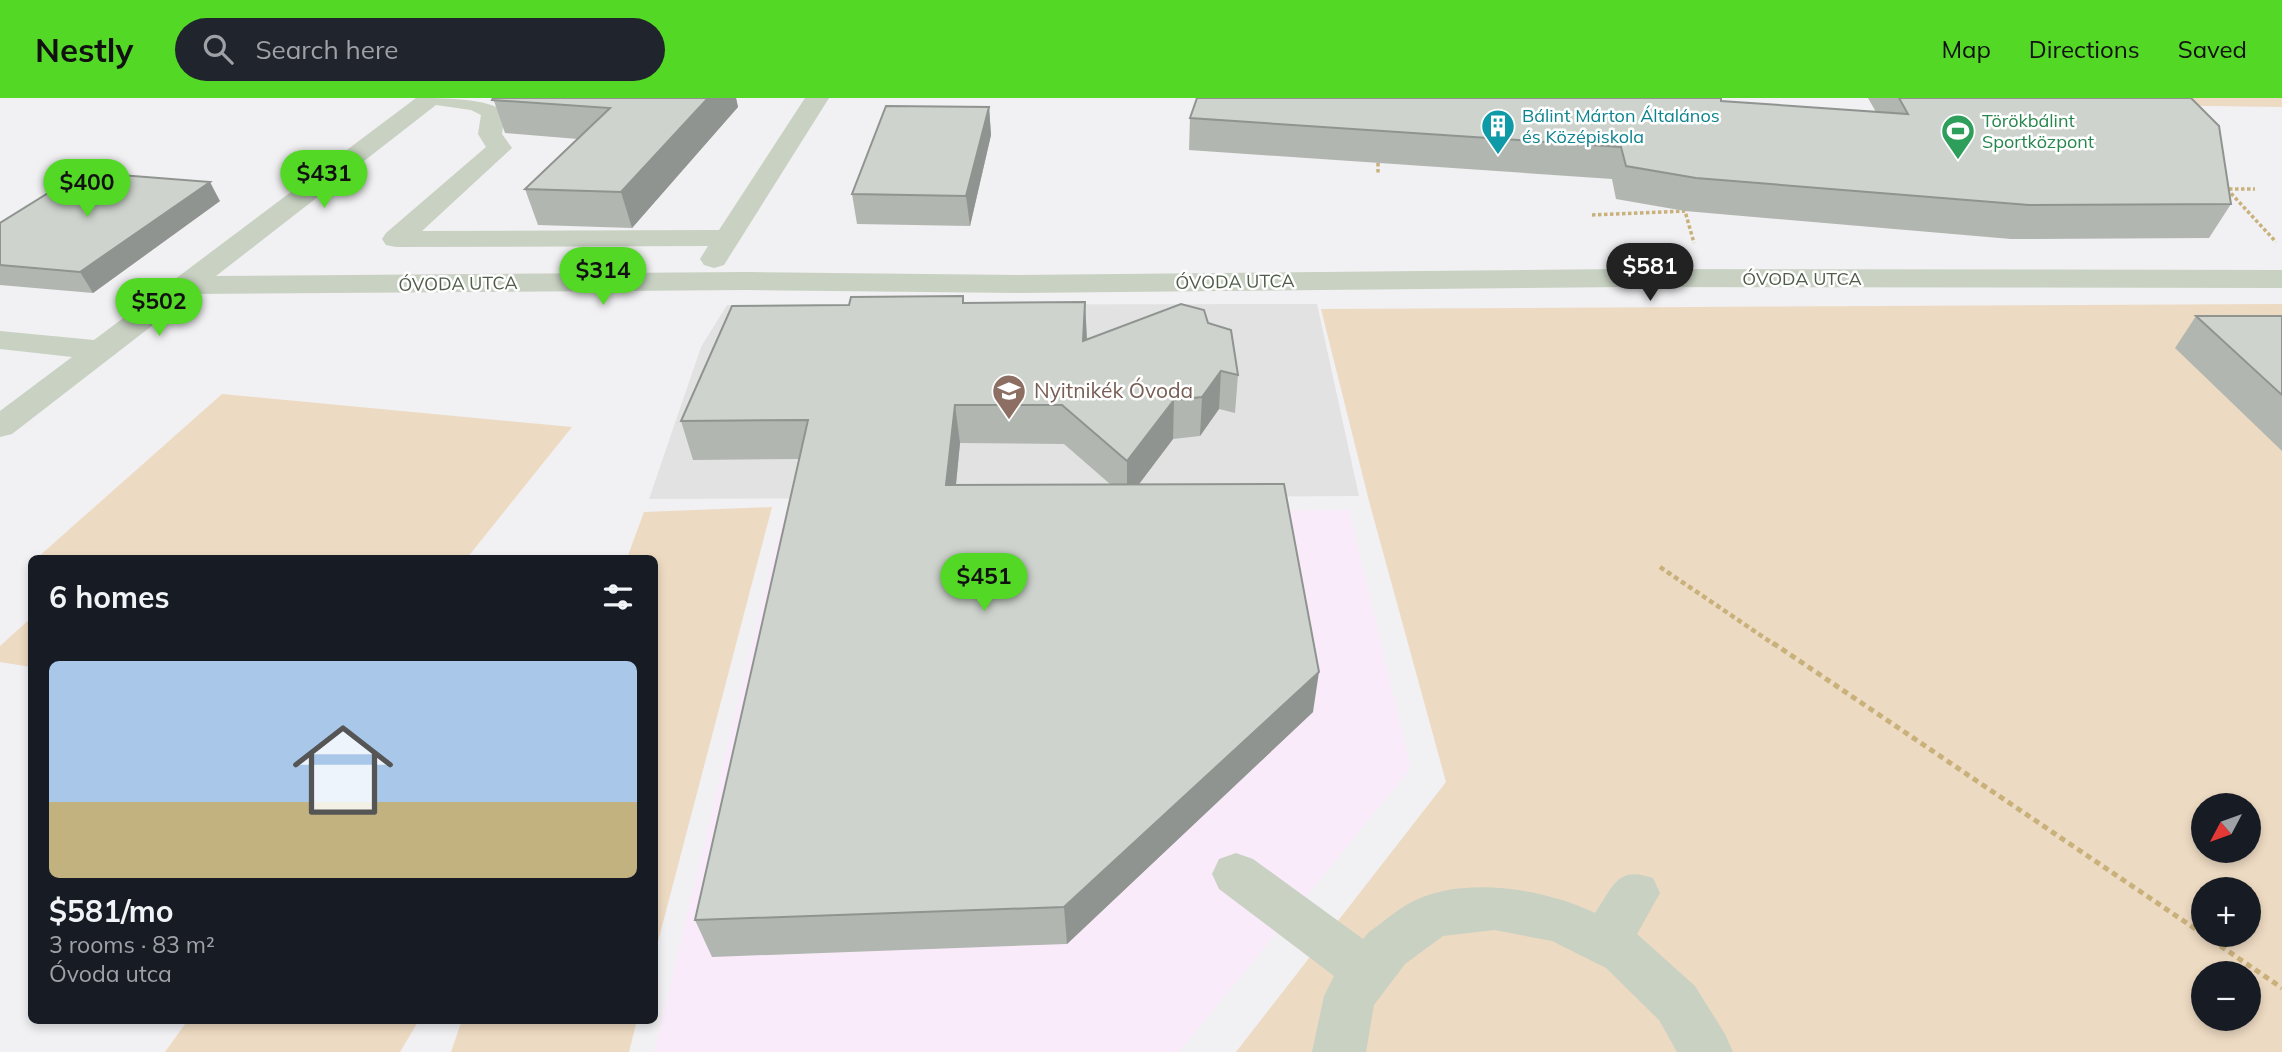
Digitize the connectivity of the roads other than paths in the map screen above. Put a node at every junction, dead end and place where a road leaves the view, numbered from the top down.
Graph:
1 (433, 98) edge
2 (817, 98) edge
3 (727, 238) junction
4 (2282, 279) edge
5 (700, 281) junction
6 (187, 285) junction
7 (0, 340) edge
8 (101, 350) junction
9 (0, 427) edge
10 (1236, 874) dead end
11 (1636, 893) dead end
12 (1604, 943) junction
13 (1368, 972) junction
14 (1339, 1052) edge
15 (1706, 1052) edge

1 - 3 street
1 - 6 street
2 - 3 street
3 - 5 street
4 - 5 street, ÓVODA UTCA
5 - 6 street, ÓVODA UTCA
6 - 8 street
7 - 8 street
8 - 9 street
10 - 13 street
11 - 12 street
12 - 13 street
12 - 15 street
13 - 14 street

